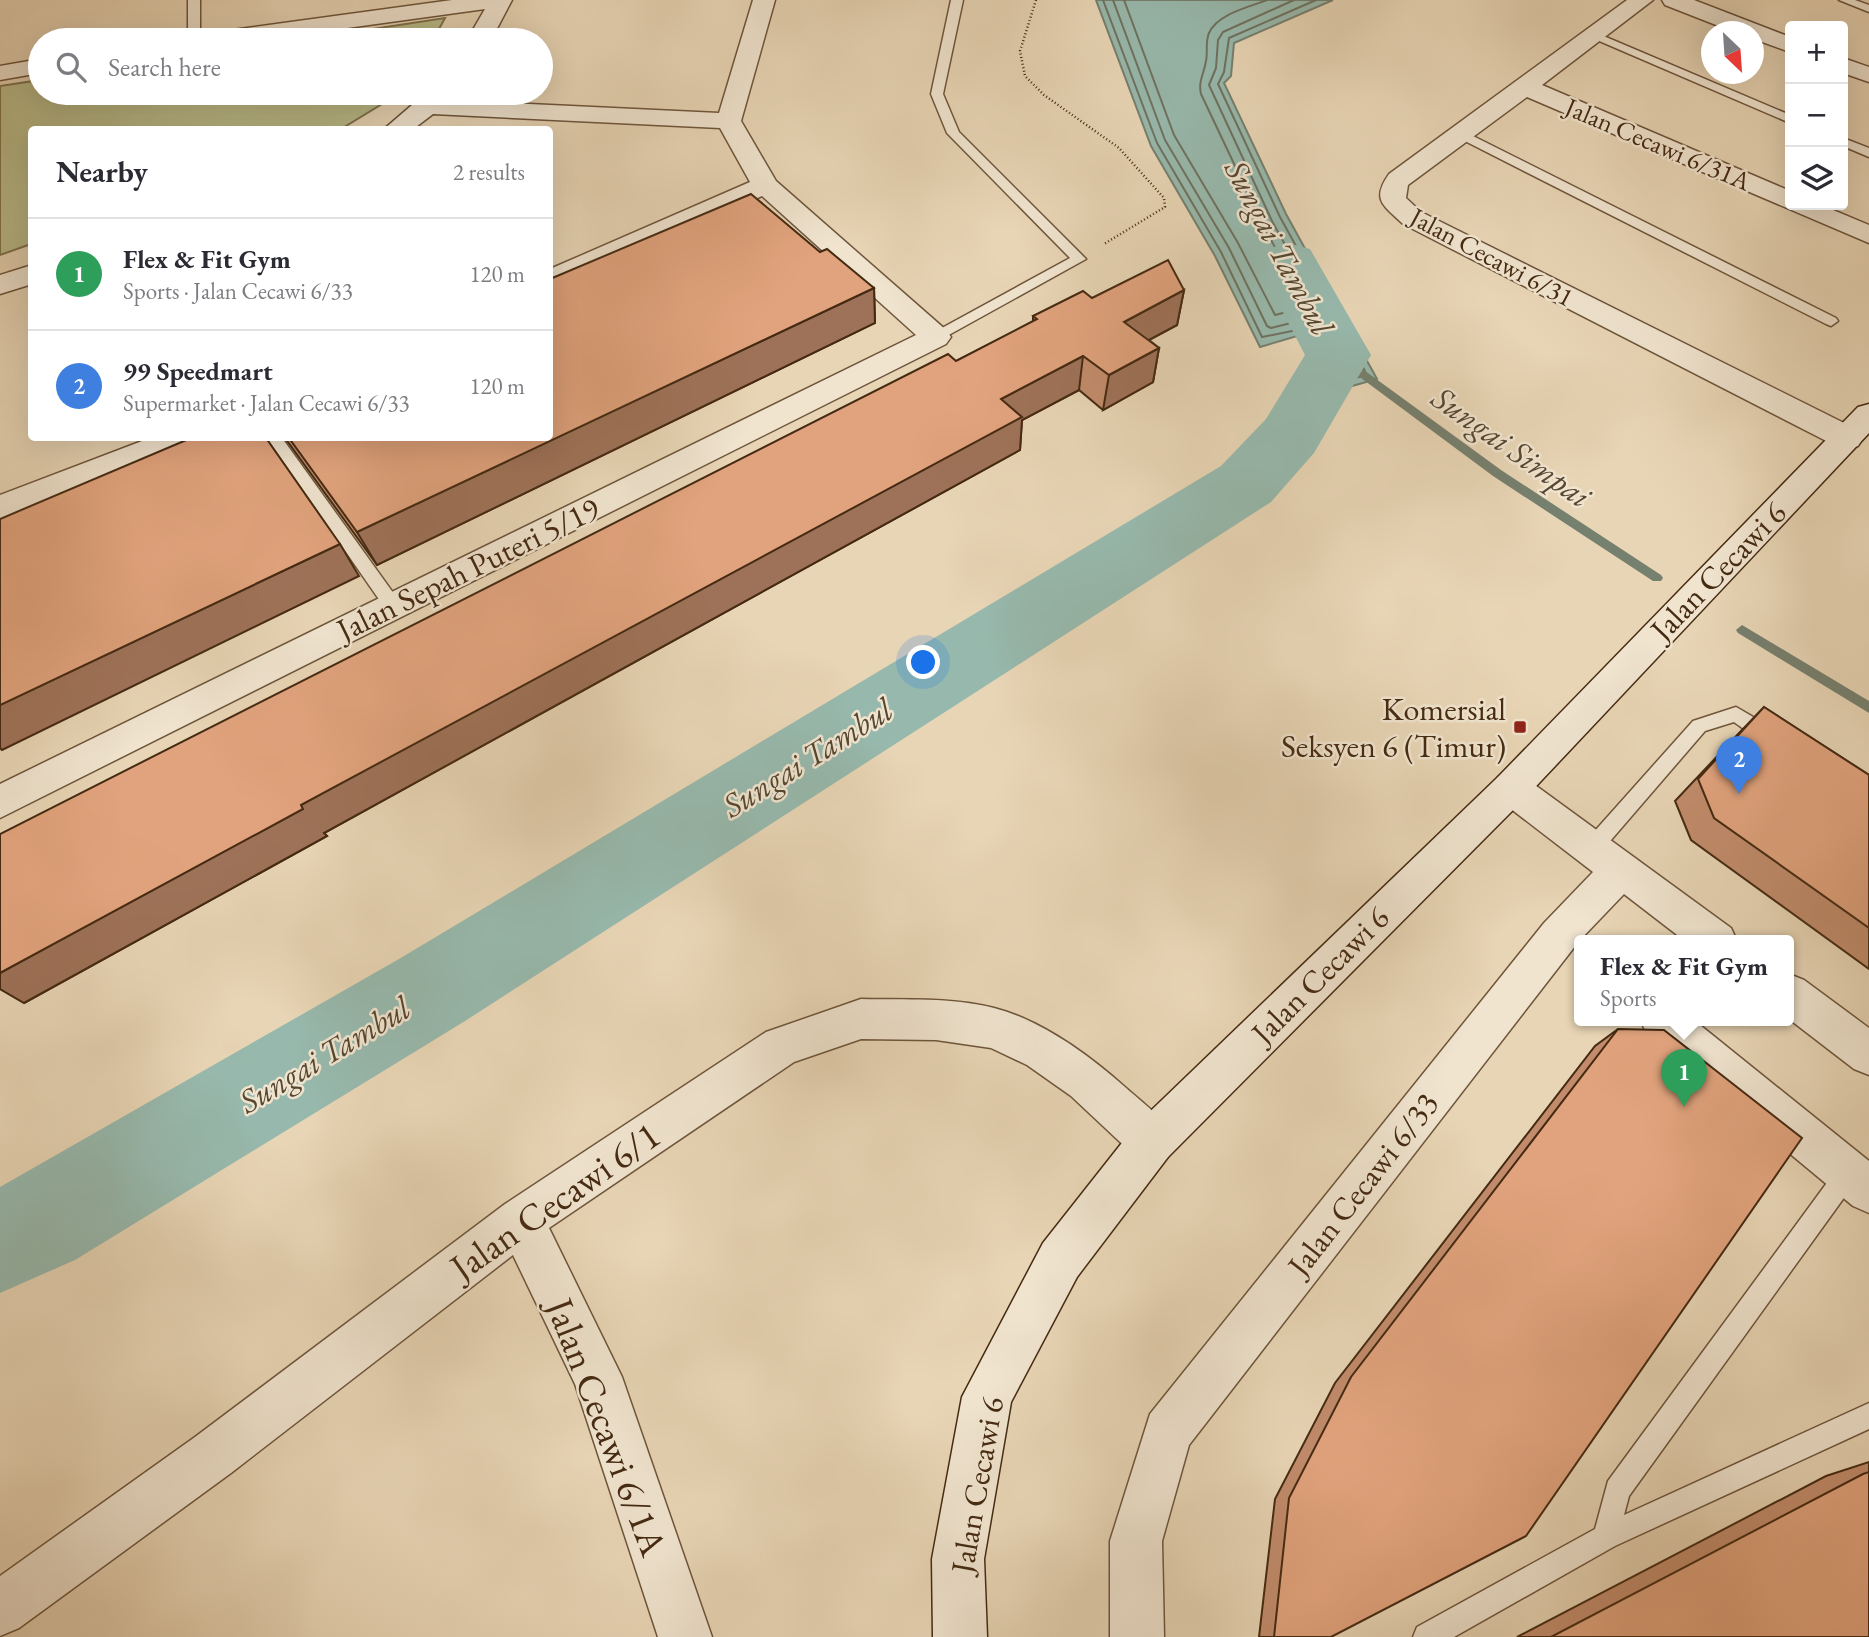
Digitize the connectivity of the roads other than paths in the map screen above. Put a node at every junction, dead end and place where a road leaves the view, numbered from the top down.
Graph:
1 (194, 0) edge
2 (501, 0) edge
3 (764, 0) edge
4 (957, 0) edge
5 (1642, 0) edge
6 (1673, 0) edge
7 (1845, 0) edge
8 (1869, 9) edge
9 (194, 28) edge
10 (298, 28) edge
11 (486, 28) edge
12 (1594, 35) junction
13 (1785, 43) edge
14 (1848, 67) edge
15 (28, 68) edge
16 (0, 73) edge
17 (1869, 75) edge
18 (1525, 87) junction
19 (426, 105) edge
20 (514, 105) edge
21 (1785, 118) edge
22 (729, 121) junction
23 (400, 126) edge
24 (1461, 134) junction
25 (1848, 144) edge
26 (1869, 153) edge
27 (765, 185) junction
28 (1785, 199) edge
29 (1811, 210) edge
30 (1869, 235) edge
31 (28, 275) edge
32 (553, 278) edge
33 (0, 285) edge
34 (1831, 321) dead end
35 (936, 337) junction
36 (1858, 426) edge
37 (171, 441) edge
38 (276, 441) edge
39 (0, 508) edge
40 (393, 606) junction
41 (1791, 750) edge
42 (1511, 788) junction
43 (0, 802) edge
44 (1606, 859) junction
45 (1709, 935) edge
46 (1568, 945) edge
47 (1794, 998) edge
48 (1668, 1026) edge
49 (1869, 1054) edge
50 (1152, 1141) junction
51 (1858, 1181) edge
52 (521, 1220) junction
53 (1869, 1416) edge
54 (1606, 1537) junction
55 (0, 1609) edge
56 (685, 1637) edge
57 (960, 1637) edge
58 (1137, 1637) edge
59 (1427, 1637) edge

1 - 9 lane
2 - 10 street
2 - 11 street
3 - 22 street
4 - 35 lane
5 - 12 street, Jalan Cecawi 6/31
6 - 13 street
7 - 8 lane
12 - 18 street, Jalan Cecawi 6/31
12 - 21 lane
14 - 17 street
15 - 16 street
18 - 24 street, Jalan Cecawi 6/31
18 - 28 street, Jalan Cecawi 6/31A
19 - 23 street
20 - 22 street
22 - 27 street
24 - 34 lane
24 - 36 street, Jalan Cecawi 6/31
25 - 26 lane
27 - 32 street
27 - 35 street
29 - 30 street
31 - 33 street
35 - 40 street, Jalan Sepah Puteri 5/19
36 - 42 street, Jalan Cecawi 6
37 - 39 street
38 - 40 lane
40 - 43 street, Jalan Sepah Puteri 5/19
41 - 44 lane
42 - 44 street
42 - 50 street, Jalan Cecawi 6
44 - 45 street
44 - 46 street, Jalan Cecawi 6/33
46 - 58 street, Jalan Cecawi 6/33
47 - 49 street
48 - 51 street
50 - 52 street, Jalan Cecawi 6/1
50 - 57 street, Jalan Cecawi 6
51 - 54 lane
52 - 55 street, Jalan Cecawi 6/1
52 - 56 street, Jalan Cecawi 6/1A
53 - 54 lane
54 - 59 lane

